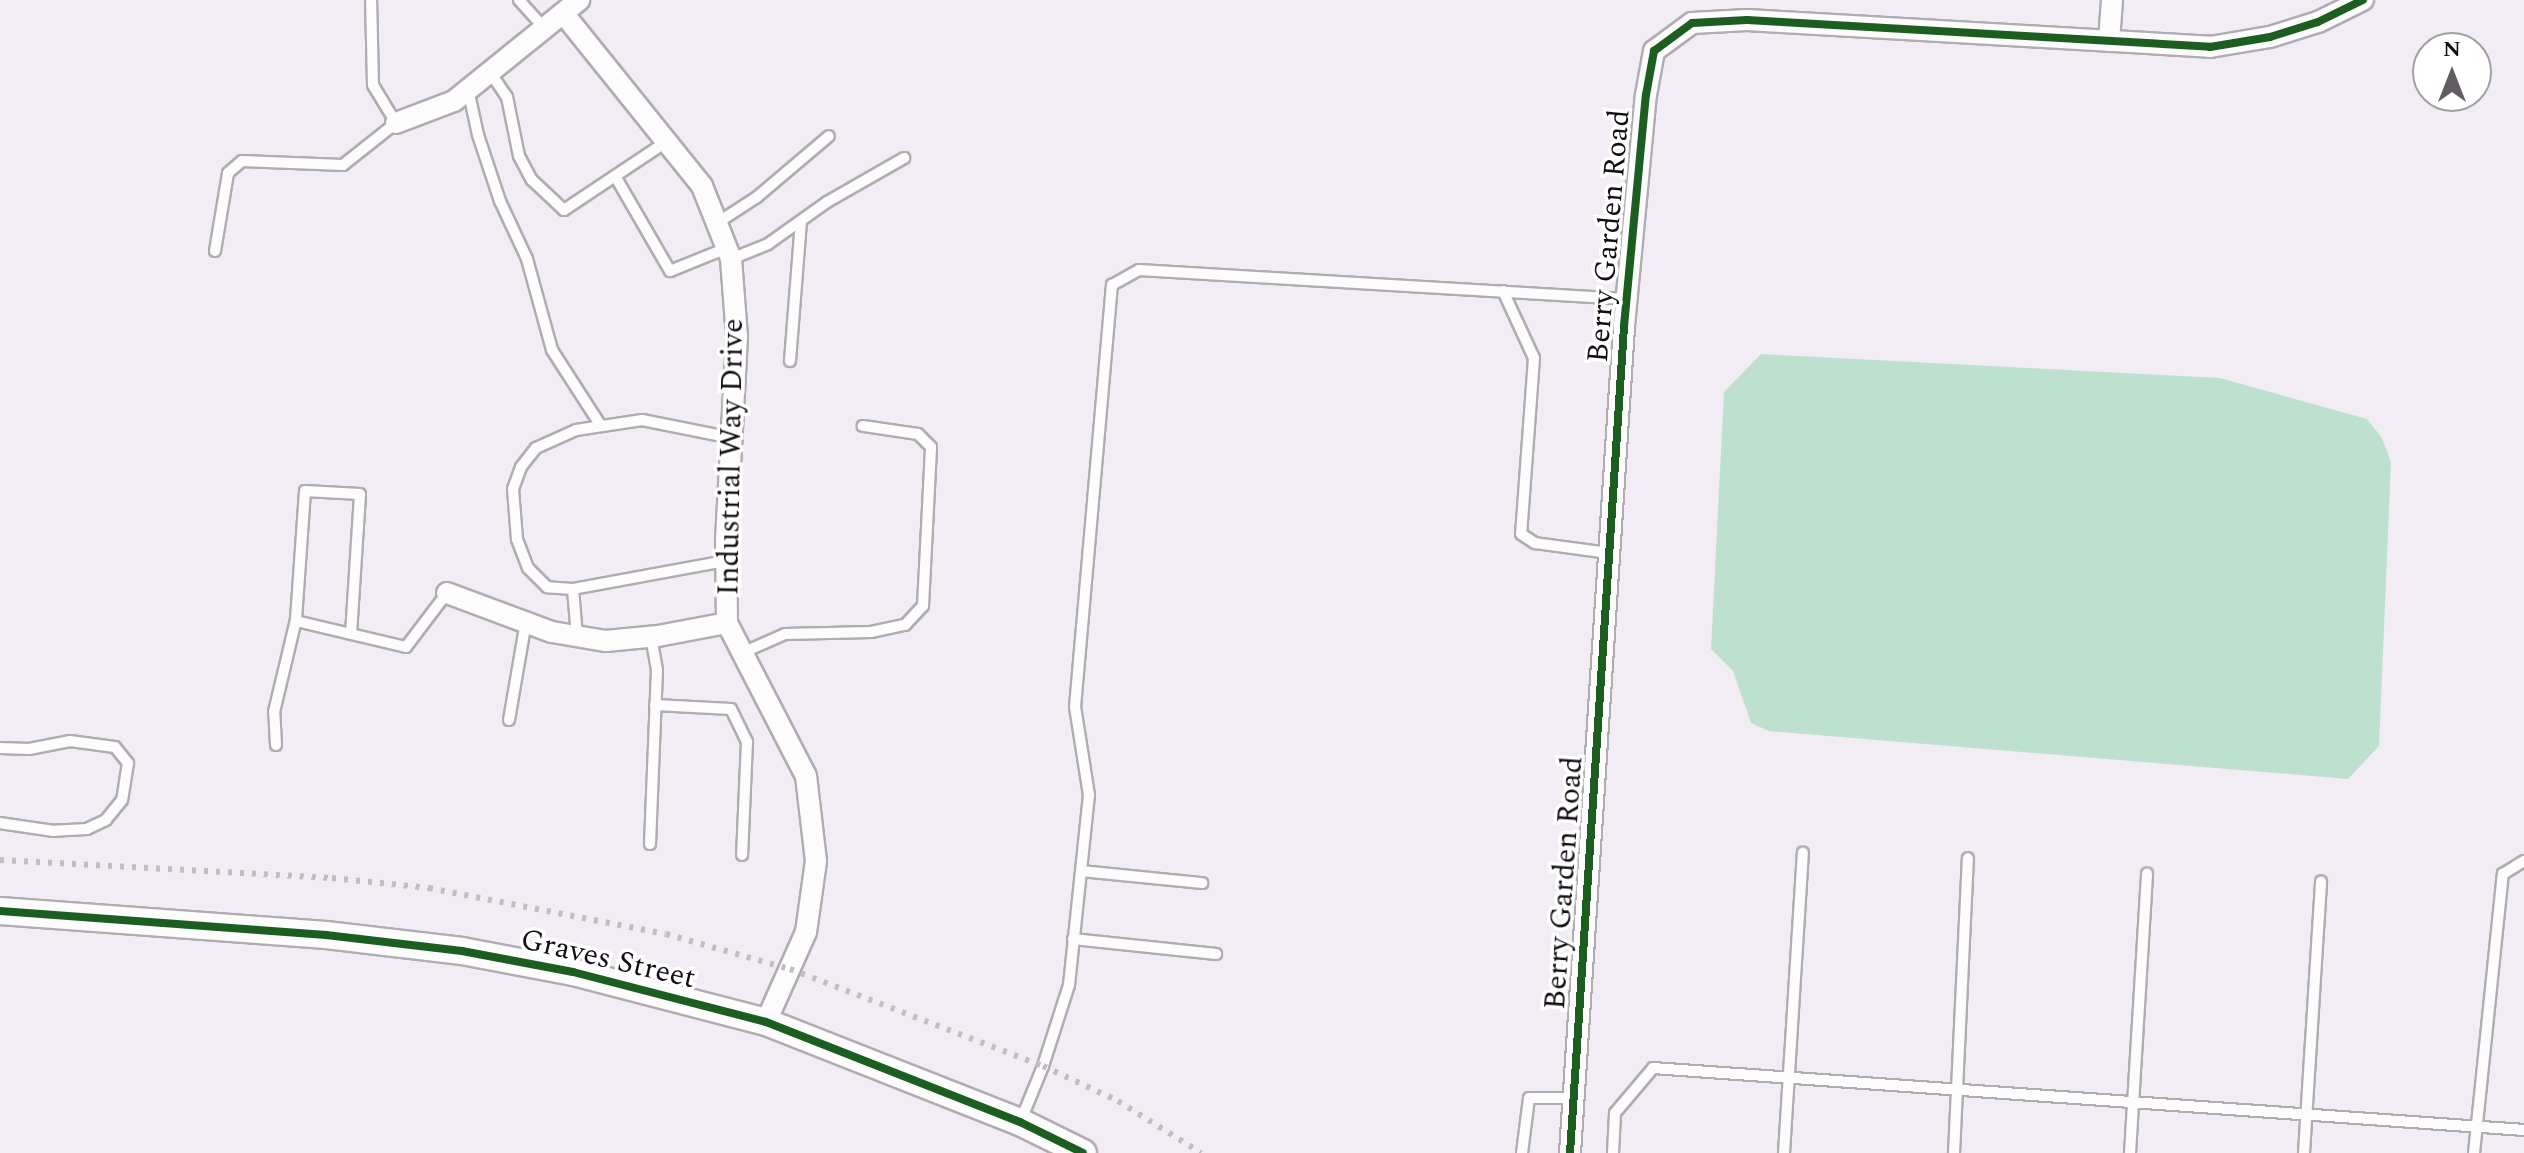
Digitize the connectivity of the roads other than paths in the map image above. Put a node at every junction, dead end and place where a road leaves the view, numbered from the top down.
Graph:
1 (371, 0) edge
2 (519, 0) edge
3 (2112, 0) edge
4 (2363, 0) edge
5 (571, 6) edge
6 (544, 28) junction
7 (2109, 41) junction
8 (490, 72) junction
9 (468, 89) junction
10 (396, 123) junction
11 (829, 136) dead end
12 (666, 142) junction
13 (904, 158) dead end
14 (615, 176) junction
15 (801, 221) junction
16 (717, 223) junction
17 (215, 251) dead end
18 (729, 254) junction
19 (1503, 291) junction
20 (1627, 299) junction
21 (790, 361) dead end
22 (601, 426) junction
23 (863, 426) dead end
24 (732, 438) junction
25 (1609, 553) junction
26 (726, 561) junction
27 (573, 589) junction
28 (447, 593) joint
29 (296, 620) junction
30 (526, 622) junction
31 (727, 623) junction
32 (351, 634) junction
33 (577, 636) junction
34 (651, 637) junction
35 (742, 653) junction
36 (655, 705) junction
37 (509, 720) dead end
38 (276, 745) dead end
39 (0, 748) edge
40 (0, 823) edge
41 (650, 844) dead end
42 (1803, 853) dead end
43 (742, 855) dead end
44 (1968, 858) dead end
45 (2524, 861) edge
46 (1081, 871) junction
47 (2147, 874) dead end
48 (2321, 882) dead end
49 (1202, 883) dead end
50 (0, 911) edge
51 (1073, 939) junction
52 (1216, 954) dead end
53 (766, 1022) junction
54 (1791, 1076) junction
55 (1958, 1088) junction
56 (1574, 1098) junction
57 (2134, 1100) junction
58 (2308, 1112) junction
59 (1020, 1122) junction
60 (2475, 1124) junction
61 (2524, 1130) edge
62 (1083, 1153) edge
63 (1522, 1153) edge
64 (1570, 1153) edge
65 (1613, 1153) edge
66 (1784, 1153) edge
67 (1954, 1153) edge
68 (2130, 1153) edge
69 (2304, 1153) edge
70 (2474, 1153) edge

1 - 10 lane
2 - 6 lane
3 - 7 street
4 - 7 street, Berry Garden Road
5 - 6 street
5 - 12 street, Industrial Way Drive
6 - 8 street
7 - 20 street, Berry Garden Road
8 - 9 street
8 - 14 lane
9 - 10 street
9 - 22 lane
10 - 17 lane
11 - 16 lane
12 - 14 lane
12 - 16 street, Industrial Way Drive
13 - 15 lane
14 - 18 lane
15 - 18 lane
15 - 21 lane
16 - 18 street, Industrial Way Drive
18 - 24 street, Industrial Way Drive
19 - 20 lane
19 - 25 lane
19 - 46 lane
20 - 25 street, Berry Garden Road
22 - 24 lane
22 - 27 lane
23 - 35 lane
24 - 26 street, Industrial Way Drive
25 - 56 street, Berry Garden Road
26 - 27 lane
26 - 31 street, Industrial Way Drive
27 - 33 lane
28 - 30 street
28 - 32 lane
29 - 32 lane
29 - 32 lane
29 - 38 lane
30 - 33 street
30 - 37 lane
31 - 34 street
31 - 35 street, Industrial Way Drive
33 - 34 street
34 - 36 lane
35 - 53 street, Industrial Way Drive
36 - 41 lane
36 - 43 lane
39 - 40 lane
42 - 54 lane
44 - 55 lane
45 - 60 lane
46 - 49 lane
46 - 51 lane
47 - 57 lane
48 - 58 lane
50 - 53 street, Graves Street
51 - 52 lane
51 - 59 lane
53 - 59 street, Graves Street
54 - 55 lane
54 - 65 lane
54 - 66 lane
55 - 57 lane
55 - 67 lane
56 - 63 lane
56 - 64 street, Berry Garden Road
57 - 58 lane
57 - 68 lane
58 - 60 lane
58 - 69 lane
59 - 62 street, Graves Street
60 - 61 lane
60 - 70 lane

